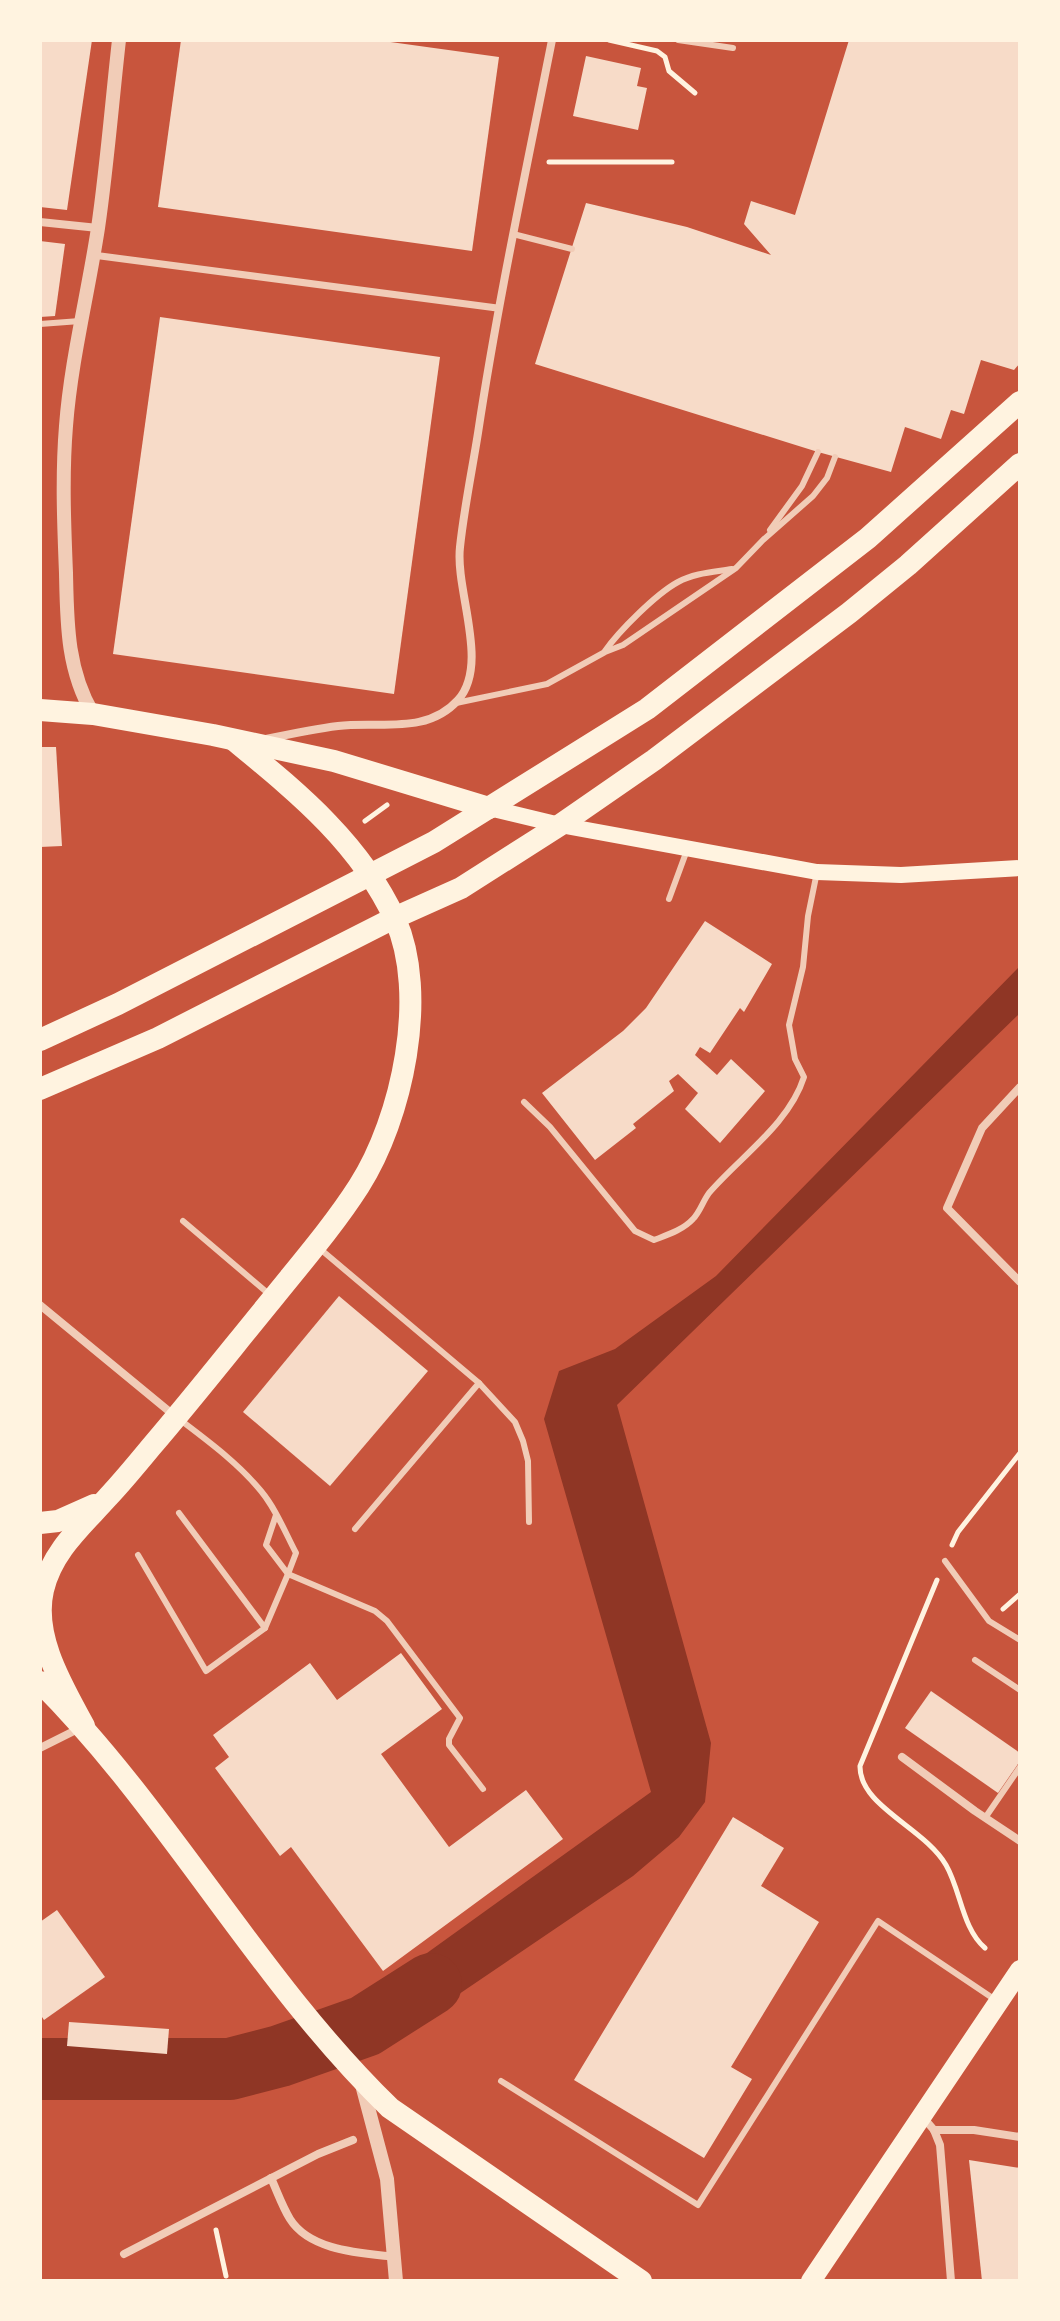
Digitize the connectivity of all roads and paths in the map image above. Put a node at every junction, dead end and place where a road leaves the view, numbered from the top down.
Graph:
1 (119, 40) edge
2 (552, 40) edge
3 (609, 40) edge
4 (678, 40) edge
5 (733, 48) dead end
6 (695, 93) dead end
7 (528, 162) junction
8 (672, 162) dead end
9 (40, 222) edge
10 (98, 228) junction
11 (513, 234) junction
12 (572, 249) dead end
13 (93, 255) junction
14 (497, 308) junction
15 (81, 321) junction
16 (40, 324) edge
17 (1020, 402) edge
18 (818, 452) dead end
19 (835, 457) dead end
20 (1020, 464) edge
21 (763, 540) junction
22 (736, 568) junction
23 (605, 652) junction
24 (456, 703) junction
25 (40, 710) edge
26 (93, 714) junction
27 (240, 742) junction
28 (489, 808) junction
29 (560, 825) junction
30 (687, 848) junction
31 (1020, 868) edge
32 (817, 872) junction
33 (371, 876) junction
34 (669, 899) dead end
35 (394, 918) junction
36 (40, 1040) edge
37 (1020, 1087) edge
38 (40, 1089) edge
39 (524, 1102) dead end
40 (183, 1221) dead end
41 (316, 1245) junction
42 (1020, 1282) edge
43 (273, 1298) junction
44 (40, 1305) edge
45 (479, 1383) junction
46 (177, 1417) junction
47 (1020, 1453) edge
48 (109, 1496) junction
49 (179, 1513) dead end
50 (276, 1515) junction
51 (529, 1522) dead end
52 (40, 1523) edge
53 (355, 1529) dead end
54 (138, 1555) dead end
55 (945, 1561) junction
56 (288, 1574) junction
57 (265, 1628) junction
58 (1020, 1640) edge
59 (975, 1660) dead end
60 (40, 1682) edge
61 (1020, 1690) edge
62 (84, 1726) junction
63 (40, 1748) edge
64 (902, 1757) dead end
65 (1020, 1767) edge
66 (483, 1789) dead end
67 (985, 1818) junction
68 (1020, 1841) edge
69 (985, 1948) dead end
70 (1020, 1970) edge
71 (997, 2002) junction
72 (361, 2079) junction
73 (501, 2081) dead end
74 (928, 2123) junction
75 (1020, 2137) edge
76 (353, 2140) dead end
77 (271, 2178) junction
78 (214, 2226) dead end
79 (124, 2254) dead end
80 (395, 2257) junction
81 (226, 2276) dead end
82 (396, 2281) edge
83 (641, 2281) edge
84 (811, 2281) edge
85 (951, 2281) edge

1 - 10 street
2 - 7 street
3 - 6 path
4 - 5 lane
7 - 8 path
7 - 11 street
9 - 10 street
10 - 13 street
11 - 12 lane
11 - 14 street
13 - 14 street
13 - 15 street
14 - 24 street
15 - 16 lane
15 - 26 street
17 - 28 highway
18 - 21 lane
19 - 21 lane
20 - 29 highway
21 - 22 lane
22 - 23 lane
22 - 23 lane
23 - 24 lane
24 - 27 street
25 - 26 highway
26 - 27 highway
27 - 28 highway
27 - 33 highway
28 - 29 main road
28 - 33 highway
29 - 30 main road
29 - 35 highway
30 - 32 main road
30 - 34 lane
31 - 32 main road
32 - 39 lane
33 - 35 highway
33 - 36 highway
35 - 38 highway
35 - 41 highway
37 - 42 street
40 - 43 lane
41 - 43 highway
41 - 45 lane
43 - 46 highway
44 - 46 street
45 - 51 lane
45 - 53 lane
46 - 48 highway
46 - 50 lane
47 - 55 path
48 - 52 highway
48 - 62 highway
49 - 57 lane
50 - 56 lane
50 - 56 lane
54 - 57 lane
55 - 58 lane
55 - 69 path
56 - 57 lane
56 - 66 lane
59 - 61 lane
60 - 62 highway
62 - 63 street
62 - 72 highway
64 - 67 street
65 - 67 lane
67 - 68 street
70 - 71 main road
71 - 73 lane
71 - 74 main road
72 - 80 street
72 - 83 highway
74 - 75 street
74 - 84 main road
74 - 85 street
76 - 77 street
77 - 79 street
77 - 80 street
78 - 81 path
80 - 82 street

